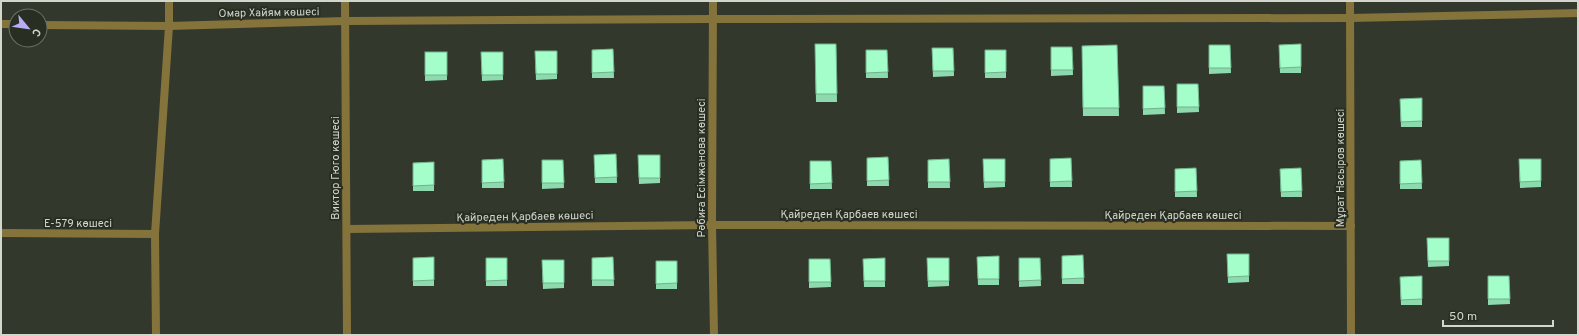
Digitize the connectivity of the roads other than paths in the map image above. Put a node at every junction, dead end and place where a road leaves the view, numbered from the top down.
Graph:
1 (169, 1) edge
2 (345, 1) edge
3 (713, 1) edge
4 (1350, 1) edge
5 (1578, 13) edge
6 (1350, 18) junction
7 (713, 19) junction
8 (345, 21) junction
9 (48, 25) edge
10 (169, 26) junction
11 (712, 225) junction
12 (1351, 226) junction
13 (347, 229) junction
14 (1, 233) edge
15 (155, 234) junction
16 (156, 335) edge
17 (347, 335) edge
18 (714, 335) edge
19 (1351, 335) edge

1 - 10 street
2 - 8 street, Виктор Гюго көшесі
3 - 7 street, Рәбиға Есімжанова көшесі
4 - 6 street, Мұрат Насыров көшесі
5 - 6 street, Омар Хайям көшесі
6 - 7 street, Омар Хайям көшесі
6 - 12 street, Мұрат Насыров көшесі
7 - 8 street, Омар Хайям көшесі
7 - 11 street, Рәбиға Есімжанова көшесі
8 - 10 street, Омар Хайям көшесі
8 - 13 street, Виктор Гюго көшесі
9 - 10 street, Омар Хайям көшесі
10 - 15 street
11 - 12 street, Қайреден Қарбаев көшесі
11 - 13 street, Қайреден Қарбаев көшесі
11 - 18 street, Рәбиға Есімжанова көшесі
12 - 19 street, Мұрат Насыров көшесі
13 - 17 street, Виктор Гюго көшесі
14 - 15 street, Е-579 көшесі
15 - 16 street

